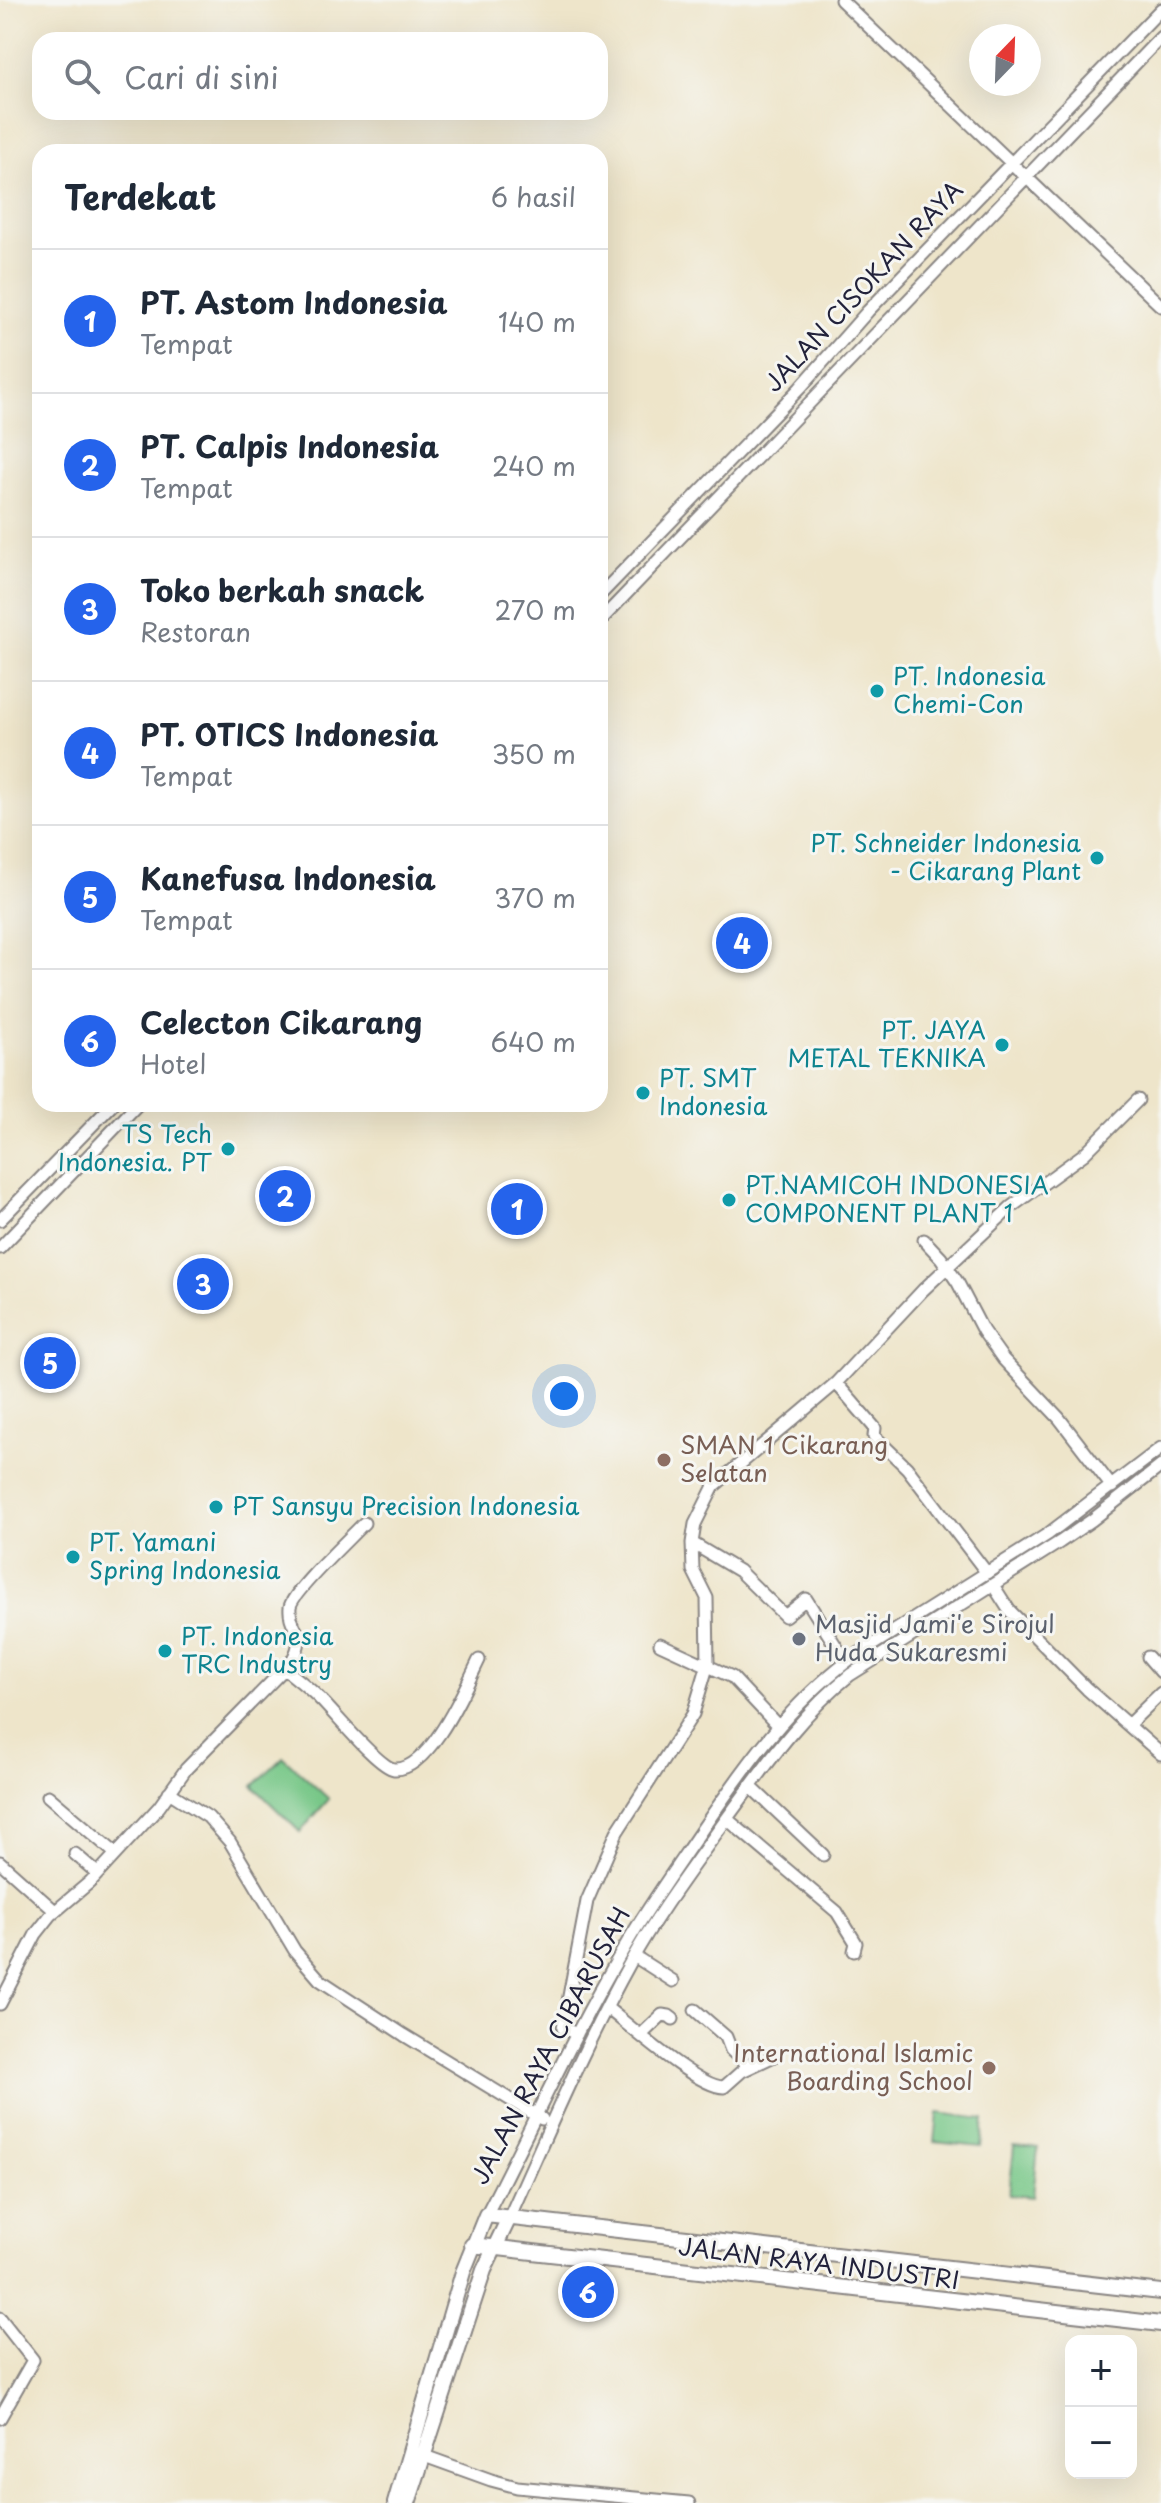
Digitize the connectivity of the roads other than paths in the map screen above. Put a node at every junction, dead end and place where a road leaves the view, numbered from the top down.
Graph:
1 (841, 0) edge
2 (1161, 9) edge
3 (1161, 37) edge
4 (1012, 165) junction
5 (1026, 178) junction
6 (1161, 306) edge
7 (608, 587) edge
8 (608, 613) edge
9 (1138, 1100) dead end
10 (105, 1112) edge
11 (130, 1112) edge
12 (0, 1220) edge
13 (924, 1240) dead end
14 (0, 1248) edge
15 (948, 1266) junction
16 (836, 1383) junction
17 (1161, 1448) edge
18 (1161, 1466) edge
19 (1112, 1487) junction
20 (364, 1523) dead end
21 (692, 1543) junction
22 (987, 1573) junction
23 (993, 1585) junction
24 (660, 1644) dead end
25 (1148, 1657) dead end
26 (479, 1660) dead end
27 (846, 1662) junction
28 (708, 1664) junction
29 (285, 1669) junction
30 (1161, 1672) edge
31 (830, 1674) junction
32 (840, 1683) junction
33 (1161, 1693) edge
34 (788, 1715) junction
35 (799, 1725) junction
36 (1128, 1725) junction
37 (778, 1726) junction
38 (1161, 1754) edge
39 (750, 1786) junction
40 (169, 1792) junction
41 (48, 1796) dead end
42 (727, 1819) junction
43 (115, 1853) junction
44 (75, 1854) dead end
45 (823, 1855) dead end
46 (0, 1862) edge
47 (97, 1873) junction
48 (55, 1911) junction
49 (854, 1951) dead end
50 (634, 1956) junction
51 (673, 1981) dead end
52 (0, 2004) edge
53 (607, 2008) junction
54 (695, 2010) dead end
55 (673, 2019) dead end
56 (577, 2034) junction
57 (641, 2035) junction
58 (774, 2056) dead end
59 (749, 2067) junction
60 (537, 2115) junction
61 (551, 2125) junction
62 (486, 2215) junction
63 (508, 2220) junction
64 (472, 2245) junction
65 (493, 2249) junction
66 (1161, 2292) edge
67 (0, 2318) edge
68 (1161, 2324) edge
69 (0, 2418) edge
70 (417, 2454) junction
71 (588, 2499) edge
72 (395, 2503) edge
73 (408, 2503) edge
74 (689, 2503) edge

1 - 4 street
2 - 4 street, JALAN CISOKAN RAYA
3 - 5 street, JALAN CISOKAN RAYA
4 - 5 street
4 - 7 street, JALAN CISOKAN RAYA
5 - 6 street
5 - 8 street, JALAN CISOKAN RAYA
9 - 15 street
10 - 12 street
11 - 14 street
13 - 15 street
15 - 16 street
15 - 19 street
16 - 21 street
16 - 22 street
17 - 19 street, JALAN RAYA CIBARUSAH
18 - 23 street, JALAN RAYA CIBARUSAH
19 - 22 street, JALAN RAYA CIBARUSAH
20 - 29 street
21 - 27 street
21 - 28 street
22 - 27 street, JALAN RAYA CIBARUSAH
23 - 32 street, JALAN RAYA CIBARUSAH
23 - 36 street
24 - 28 street
25 - 30 street
26 - 29 street
27 - 31 street, JALAN RAYA CIBARUSAH
28 - 37 street
28 - 56 street
29 - 40 street
31 - 32 street
31 - 34 street, JALAN RAYA CIBARUSAH
32 - 35 street, JALAN RAYA CIBARUSAH
33 - 36 street
34 - 35 street
34 - 37 street, JALAN RAYA CIBARUSAH
35 - 39 street, JALAN RAYA CIBARUSAH
36 - 38 street
37 - 56 street, JALAN RAYA CIBARUSAH
39 - 42 street, JALAN RAYA CIBARUSAH
39 - 45 street
40 - 43 street
40 - 60 street
41 - 43 street
42 - 49 street
42 - 50 street, JALAN RAYA CIBARUSAH
43 - 47 street
44 - 47 street
46 - 48 street
47 - 48 street
48 - 52 street
50 - 51 street
50 - 53 street, JALAN RAYA CIBARUSAH
53 - 57 street
53 - 61 street, JALAN RAYA CIBARUSAH
54 - 59 street
55 - 57 street
56 - 60 street, JALAN RAYA CIBARUSAH
57 - 59 street
58 - 59 street
60 - 61 street
60 - 62 street, JALAN RAYA CIBARUSAH
61 - 63 street, JALAN RAYA CIBARUSAH
62 - 63 main road, JALAN RAYA INDUSTRI
62 - 64 main road, JALAN RAYA CIBARUSAH
63 - 65 main road, JALAN RAYA CIBARUSAH
63 - 66 main road, JALAN RAYA INDUSTRI
64 - 65 main road, JALAN RAYA INDUSTRI
64 - 70 main road, JALAN RAYA CIBARUSAH
65 - 68 main road, JALAN RAYA INDUSTRI
65 - 70 main road, JALAN RAYA CIBARUSAH
67 - 69 street
70 - 71 street
70 - 72 main road, JALAN RAYA CIBARUSAH
70 - 73 main road, JALAN RAYA CIBARUSAH
71 - 74 street

